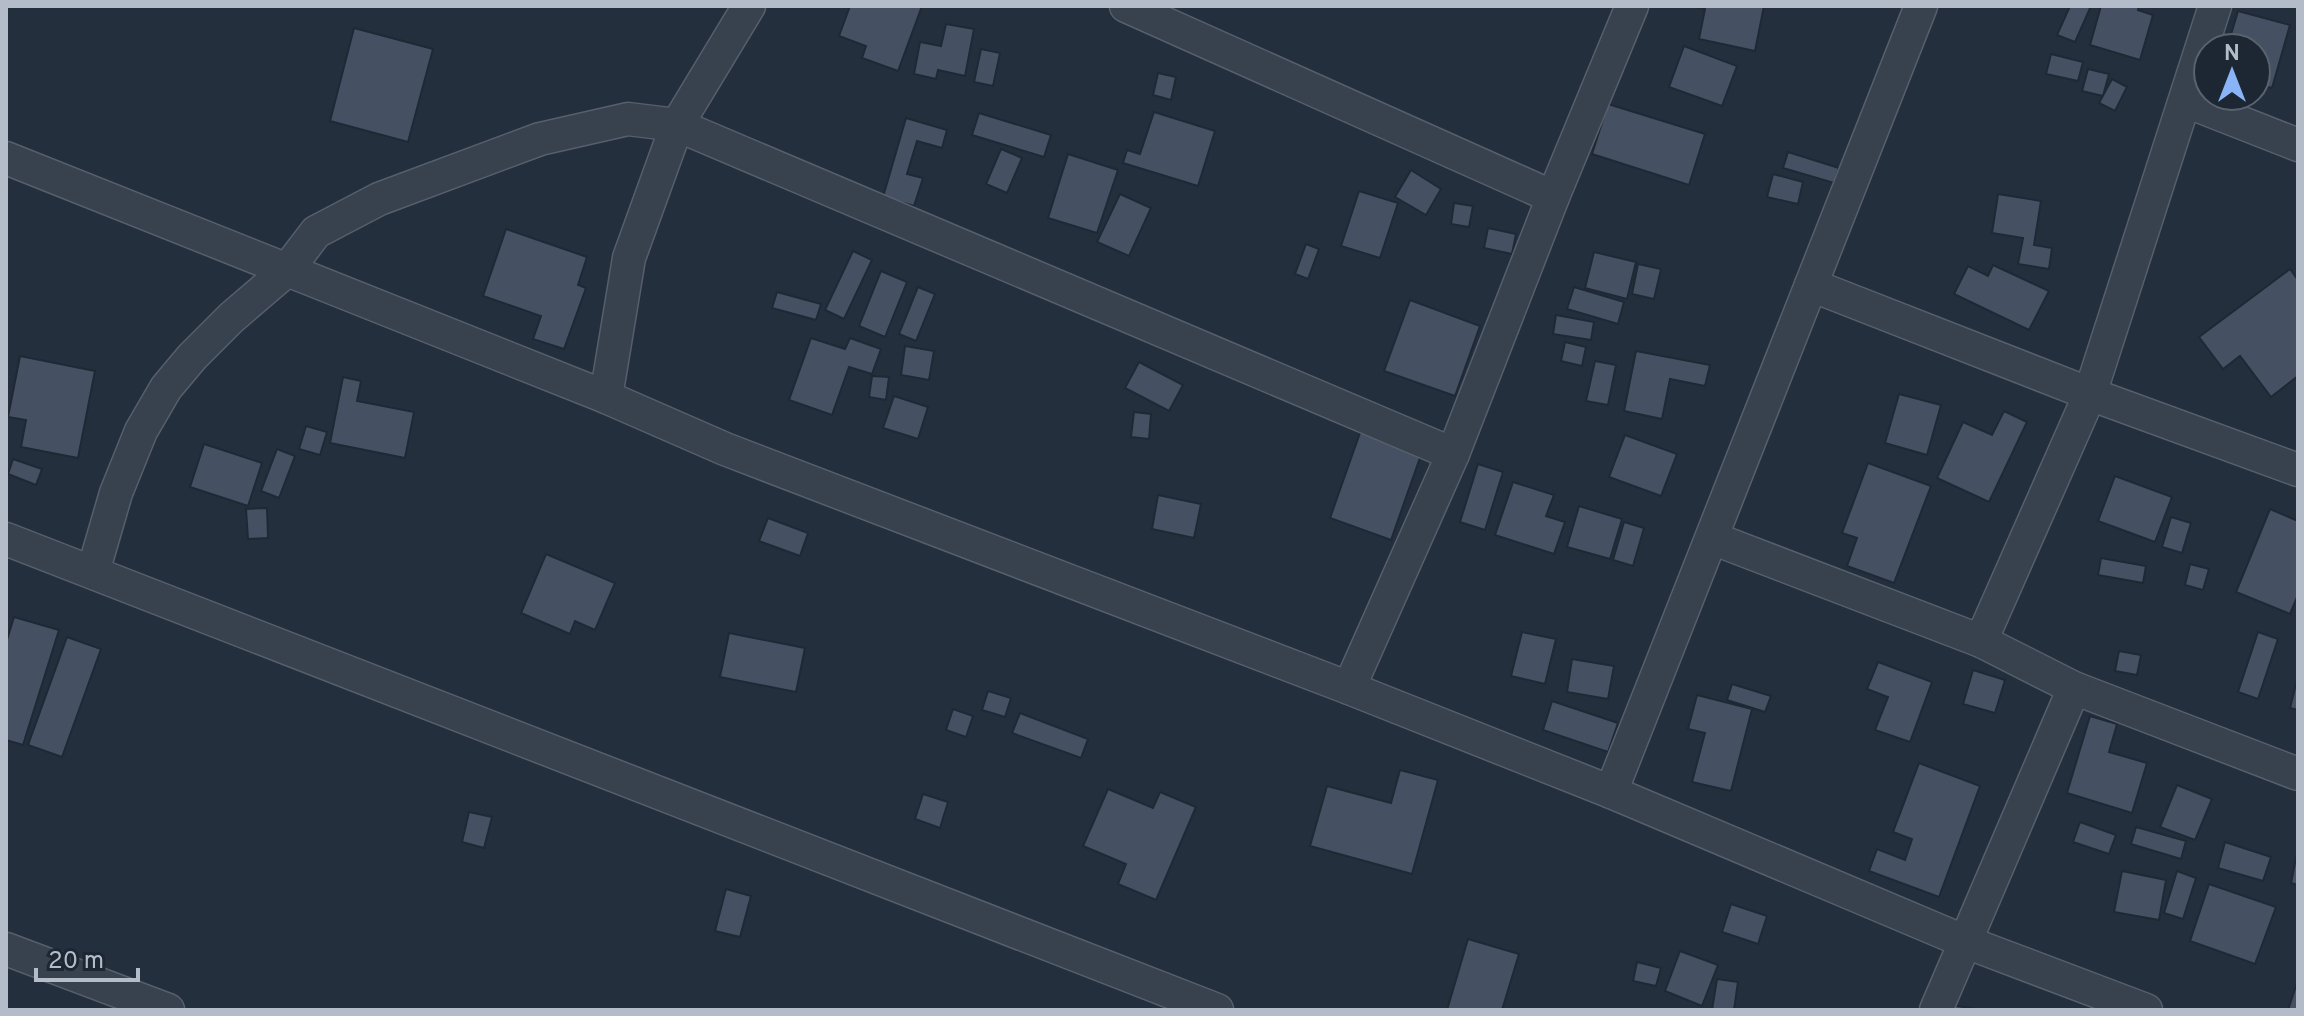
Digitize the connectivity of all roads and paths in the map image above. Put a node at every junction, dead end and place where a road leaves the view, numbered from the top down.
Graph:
1 (749, 6) edge
2 (1126, 6) edge
3 (1632, 6) edge
4 (1921, 6) edge
5 (2215, 6) edge
6 (2186, 101) junction
7 (677, 125) junction
8 (2298, 145) edge
9 (6, 158) edge
10 (1553, 197) junction
11 (287, 270) junction
12 (1811, 285) junction
13 (2090, 394) junction
14 (606, 397) junction
15 (1453, 454) junction
16 (2298, 470) edge
17 (1712, 538) junction
18 (6, 539) edge
19 (93, 572) junction
20 (1981, 641) junction
21 (1349, 688) junction
22 (2074, 688) junction
23 (2298, 774) edge
24 (1611, 792) junction
25 (1966, 942) junction
26 (6, 949) edge
27 (168, 1010) edge
28 (1217, 1010) edge
29 (1936, 1010) edge
30 (2146, 1010) edge

1 - 7 street
2 - 10 street
3 - 10 street
4 - 12 street
5 - 6 street
6 - 8 street
6 - 13 street
7 - 11 street
7 - 14 street
7 - 15 street
9 - 11 street
10 - 15 street
11 - 14 street
11 - 19 street
12 - 13 street
12 - 17 street
13 - 16 street
13 - 20 street
14 - 21 street
15 - 21 street
17 - 20 street
17 - 24 street
18 - 19 street
19 - 28 street
20 - 22 street
21 - 24 street
22 - 23 street
22 - 25 street
24 - 25 street
25 - 29 street
25 - 30 street
26 - 27 street

